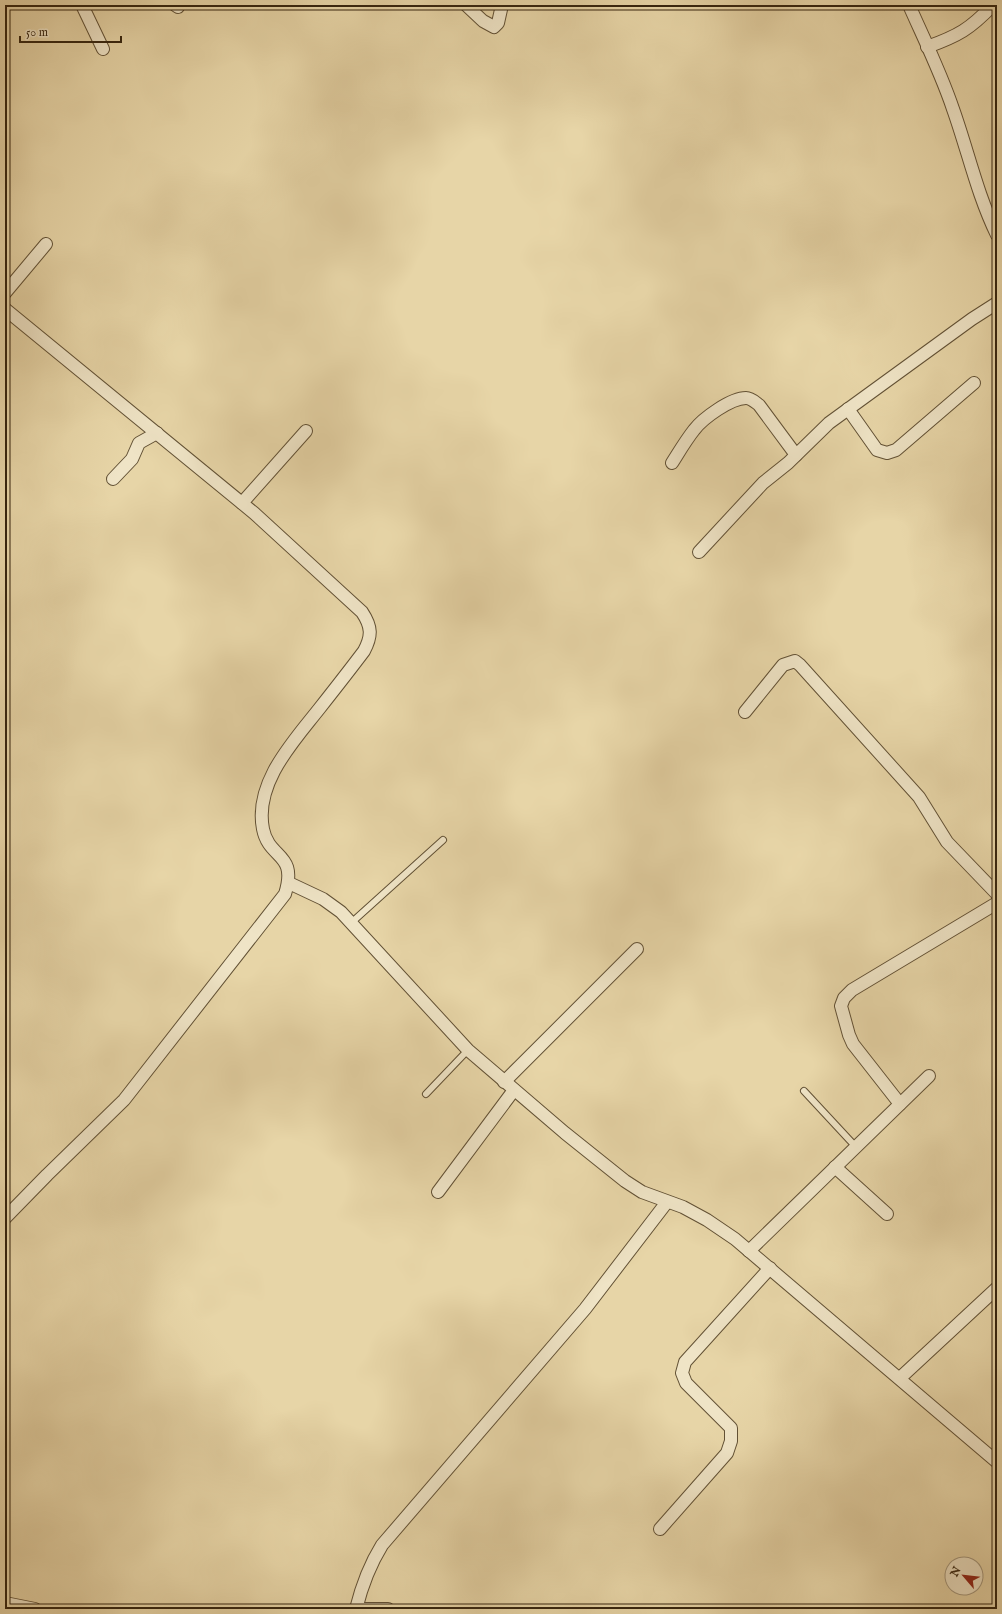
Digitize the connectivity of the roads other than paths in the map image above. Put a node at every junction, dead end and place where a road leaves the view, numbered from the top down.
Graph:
1 (82, 5) edge
2 (466, 5) edge
3 (502, 5) edge
4 (909, 5) edge
5 (993, 5) edge
6 (927, 47) junction
7 (103, 49) dead end
8 (997, 235) edge
9 (46, 244) dead end
10 (5, 293) edge
11 (997, 303) edge
12 (5, 309) edge
13 (974, 383) dead end
14 (848, 409) junction
15 (306, 431) dead end
16 (157, 433) junction
17 (796, 455) junction
18 (672, 463) dead end
19 (113, 479) dead end
20 (242, 503) junction
21 (699, 552) dead end
22 (744, 712) dead end
23 (443, 840) dead end
24 (289, 883) junction
25 (997, 894) edge
26 (997, 903) edge
27 (351, 923) junction
28 (637, 949) dead end
29 (468, 1050) junction
30 (929, 1076) dead end
31 (504, 1082) junction
32 (514, 1090) junction
33 (804, 1091) dead end
34 (426, 1094) dead end
35 (900, 1104) junction
36 (856, 1147) junction
37 (835, 1167) junction
38 (438, 1192) dead end
39 (667, 1202) junction
40 (887, 1214) dead end
41 (5, 1218) edge
42 (749, 1251) junction
43 (770, 1268) junction
44 (997, 1288) edge
45 (900, 1378) junction
46 (997, 1462) edge
47 (660, 1529) dead end
48 (5, 1603) edge
49 (35, 1609) edge
50 (356, 1609) edge
51 (388, 1609) edge

1 - 7 street
2 - 3 street
4 - 6 street
5 - 6 street
6 - 8 street
9 - 10 street
11 - 14 street
12 - 16 street
13 - 14 street
14 - 17 street
15 - 20 street
16 - 19 street
16 - 20 street
17 - 18 street
17 - 21 street
20 - 24 street
22 - 25 street
23 - 27 lane
24 - 27 street
24 - 41 street
26 - 35 street
27 - 29 street
28 - 31 street
29 - 31 street
29 - 34 lane
30 - 35 street
31 - 32 street
32 - 38 street
32 - 39 street
33 - 36 lane
35 - 36 street
36 - 37 street
37 - 40 street
37 - 42 street
39 - 42 street
39 - 50 street
42 - 43 street
43 - 45 street
43 - 47 street
44 - 45 street
45 - 46 street
48 - 49 street
50 - 51 street

